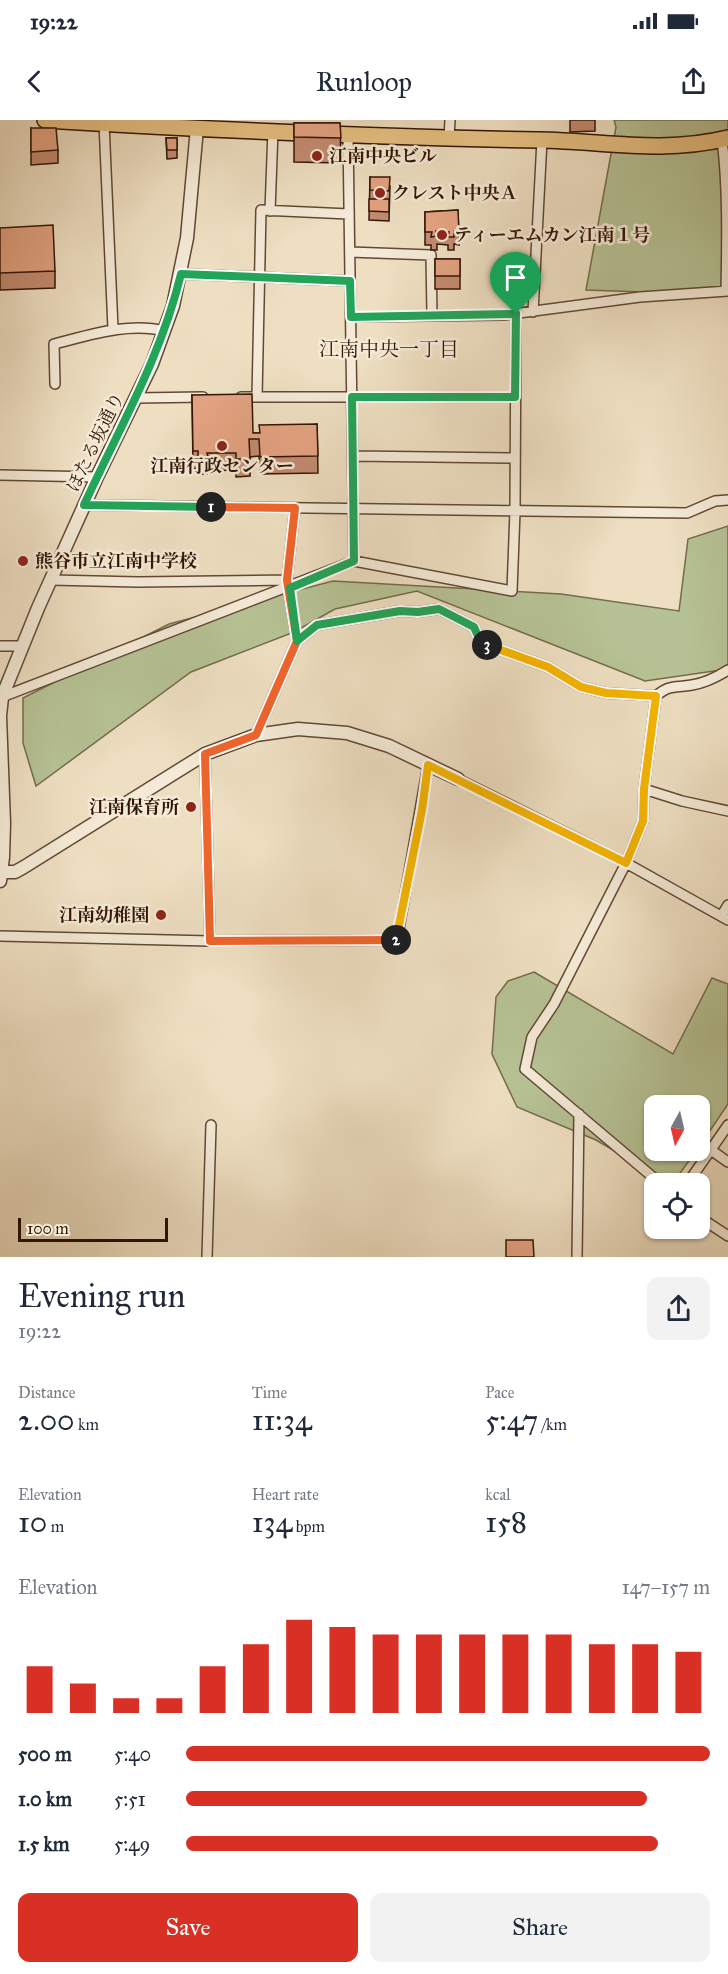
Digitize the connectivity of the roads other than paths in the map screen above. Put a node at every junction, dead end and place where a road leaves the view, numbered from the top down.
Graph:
1 (45, 120) edge
2 (62, 120) edge
3 (450, 120) edge
4 (101, 122) edge
5 (233, 125) edge
6 (196, 128) junction
7 (273, 130) junction
8 (348, 134) junction
9 (449, 138) junction
10 (725, 139) edge
11 (542, 140) junction
12 (270, 211) junction
13 (349, 214) junction
14 (350, 252) junction
15 (181, 274) junction
16 (260, 277) junction
17 (350, 281) junction
18 (727, 291) edge
19 (533, 312) junction
20 (516, 314) junction
21 (432, 315) junction
22 (351, 317) junction
23 (113, 329) junction
24 (165, 331) junction
25 (55, 384) dead end
26 (213, 397) edge
27 (235, 397) edge
28 (257, 397) junction
29 (352, 397) junction
30 (515, 397) junction
31 (136, 398) junction
32 (353, 456) junction
33 (515, 458) junction
34 (0, 475) edge
35 (97, 477) junction
36 (728, 500) edge
37 (84, 505) junction
38 (295, 508) junction
39 (354, 509) junction
40 (515, 511) junction
41 (354, 561) junction
42 (51, 580) junction
43 (288, 584) junction
44 (297, 641) junction
45 (0, 646) edge
46 (22, 646) junction
47 (728, 670) edge
48 (656, 696) junction
49 (2, 697) junction
50 (256, 735) junction
51 (205, 754) junction
52 (428, 765) junction
53 (458, 779) joint
54 (644, 789) junction
55 (728, 811) edge
56 (626, 863) junction
57 (1, 877) edge
58 (728, 905) edge
59 (725, 917) edge
60 (0, 936) edge
61 (210, 941) junction
62 (579, 1114) junction
63 (210, 1125) dead end
64 (728, 1125) edge
65 (711, 1150) junction
66 (728, 1162) edge
67 (648, 1173) edge
68 (695, 1173) edge
69 (710, 1224) edge
70 (728, 1236) edge
71 (207, 1257) edge
72 (577, 1257) edge

1 - 2 main road
2 - 4 main road
3 - 9 street
4 - 6 main road
4 - 23 street
5 - 6 main road
5 - 7 main road
6 - 15 street, ほたる坂通り
7 - 8 main road
7 - 12 street
8 - 9 main road
8 - 13 street
9 - 11 main road
10 - 11 main road
10 - 18 street
11 - 19 street
12 - 13 street
12 - 16 street
13 - 14 street
14 - 17 street
14 - 21 street
15 - 16 street
15 - 24 street, ほたる坂通り
16 - 17 street
16 - 28 street
17 - 22 street
18 - 19 street
19 - 20 street
20 - 21 street
20 - 30 street
21 - 22 street
22 - 29 street
23 - 24 street
23 - 25 street
24 - 31 street, ほたる坂通り
26 - 31 street
27 - 28 street
28 - 29 street
29 - 30 street
29 - 32 street
30 - 33 street
31 - 35 street, ほたる坂通り
32 - 33 street
32 - 39 street
33 - 40 street
34 - 35 street
35 - 37 street, ほたる坂通り
36 - 40 street
37 - 38 street
37 - 42 street, ほたる坂通り
38 - 39 street
38 - 43 street
39 - 40 street
39 - 41 street
40 - 41 street
41 - 43 street
42 - 43 street
42 - 46 street, ほたる坂通り
43 - 44 street
43 - 49 street
44 - 48 street
44 - 50 street
45 - 46 street
46 - 49 street, ほたる坂通り
47 - 48 street
48 - 54 street
49 - 57 street, ほたる坂通り
50 - 51 street
50 - 52 street
51 - 57 street
51 - 61 street
52 - 53 street
52 - 61 street
53 - 56 street
54 - 55 street
54 - 56 street
56 - 59 street
56 - 62 street
58 - 59 street
60 - 61 street
62 - 67 street
62 - 72 street
63 - 71 street
64 - 65 street
65 - 66 street
65 - 68 street
69 - 70 street

